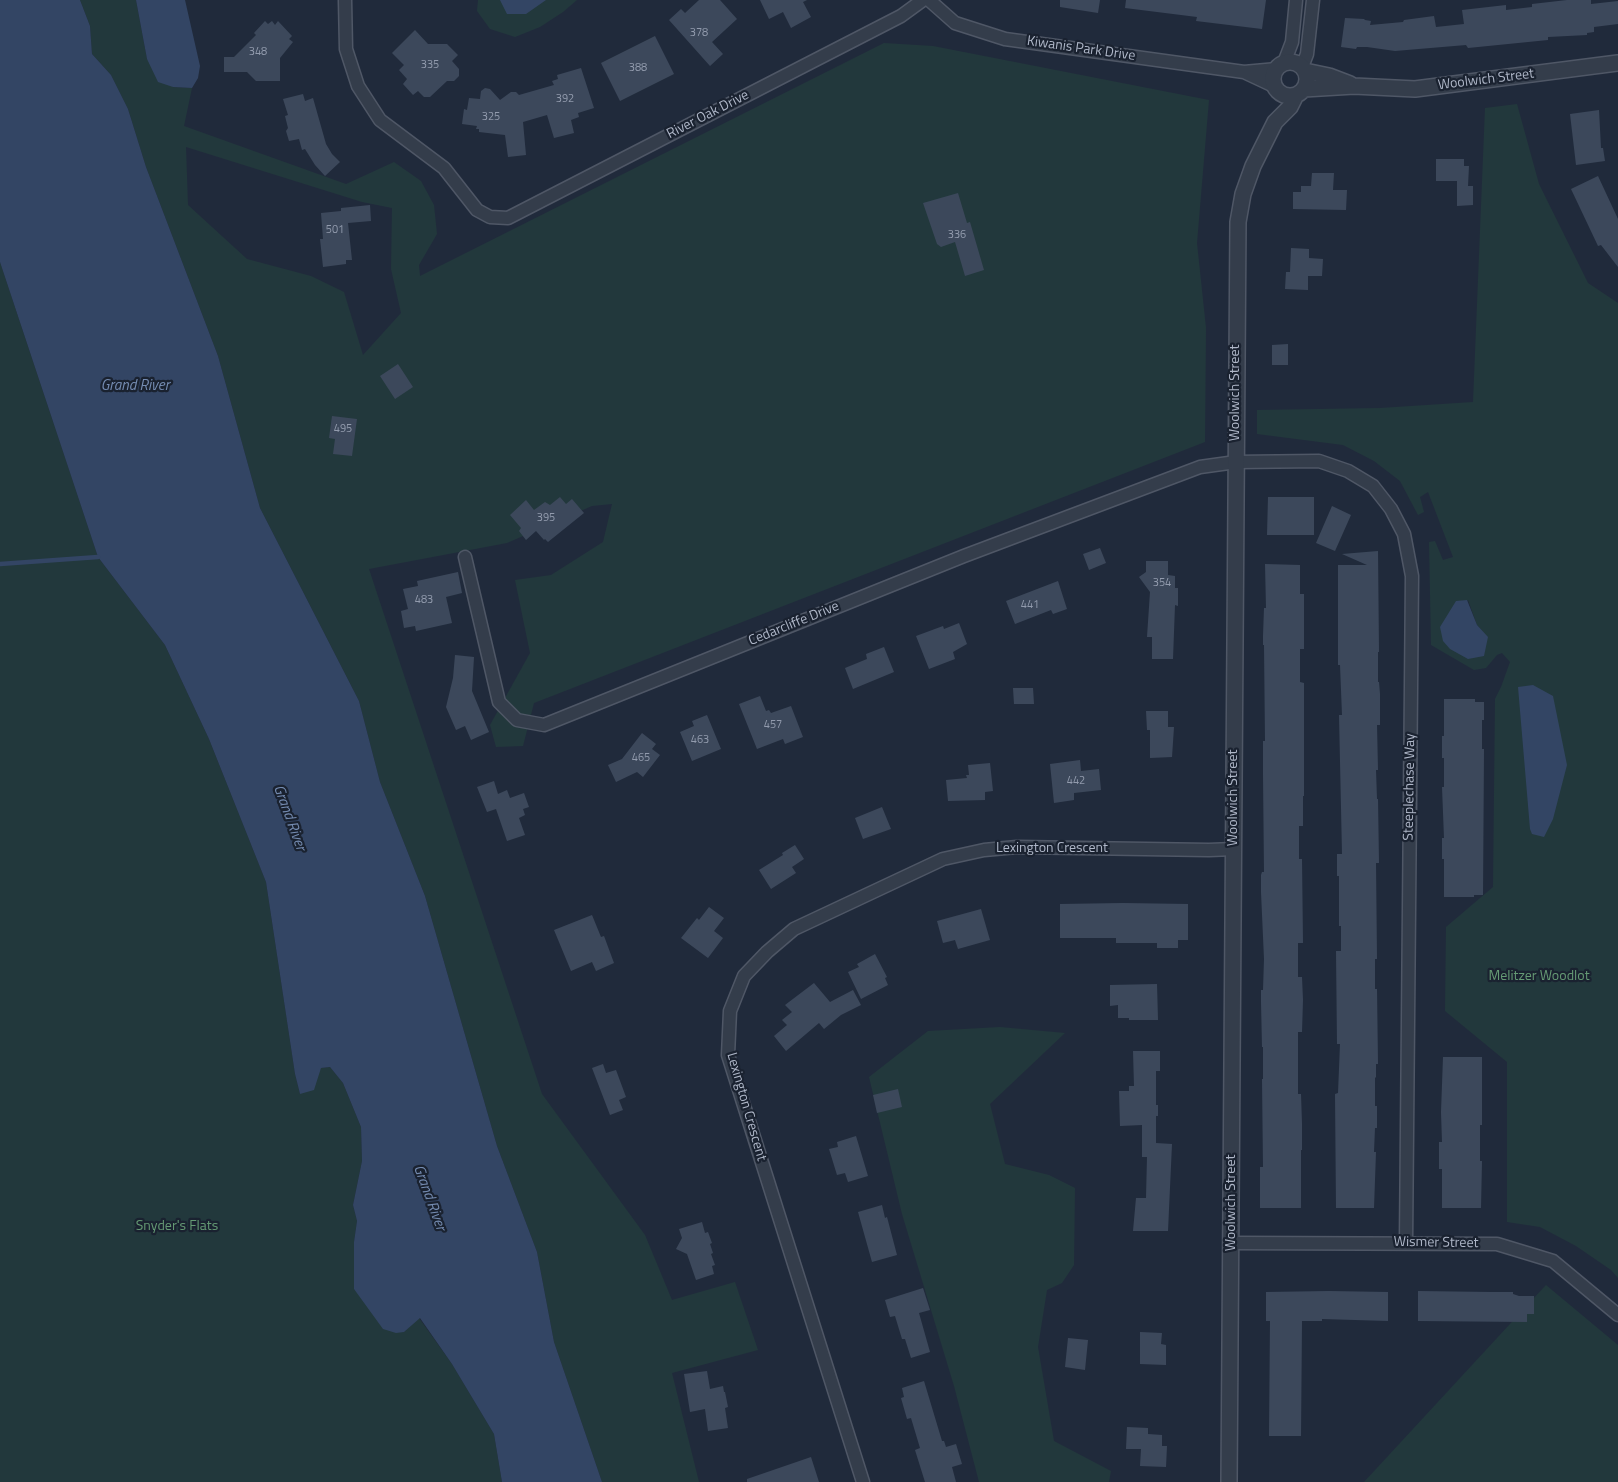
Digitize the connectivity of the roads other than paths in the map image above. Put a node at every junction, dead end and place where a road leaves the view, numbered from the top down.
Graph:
1 (345, 0) edge
2 (923, 0) edge
3 (929, 0) edge
4 (1296, 0) edge
5 (1313, 0) edge
6 (1618, 63) edge
7 (1281, 66) junction
8 (1303, 69) junction
9 (1244, 72) junction
10 (1354, 86) junction
11 (1277, 89) junction
12 (1300, 92) junction
13 (1276, 122) junction
14 (1236, 462) junction
15 (465, 557) dead end
16 (1234, 849) junction
17 (1406, 1242) junction
18 (1231, 1243) junction
19 (1618, 1315) edge
20 (863, 1482) edge
21 (1229, 1482) edge

1 - 2 street, River Oak Drive
3 - 9 street, Kiwanis Park Drive
4 - 7 street
5 - 8 street
6 - 10 street, Woolwich Street
7 - 8 street, Woolwich Street
7 - 9 street, Kiwanis Park Drive
7 - 11 street, Woolwich Street
8 - 10 street, Woolwich Street
8 - 12 street
9 - 11 street, Kiwanis Park Drive
10 - 12 street, Woolwich Street
11 - 12 street, Woolwich Street
11 - 13 street, Woolwich Street
12 - 13 street, Woolwich Street
13 - 14 street, Woolwich Street
14 - 15 street, Cedarcliffe Drive
14 - 16 street, Woolwich Street
14 - 17 street, Steeplechase Way
16 - 18 street, Woolwich Street
16 - 20 street, Lexington Crescent
17 - 18 street, Wismer Street
17 - 19 street, Wismer Street
18 - 21 street, Woolwich Street

